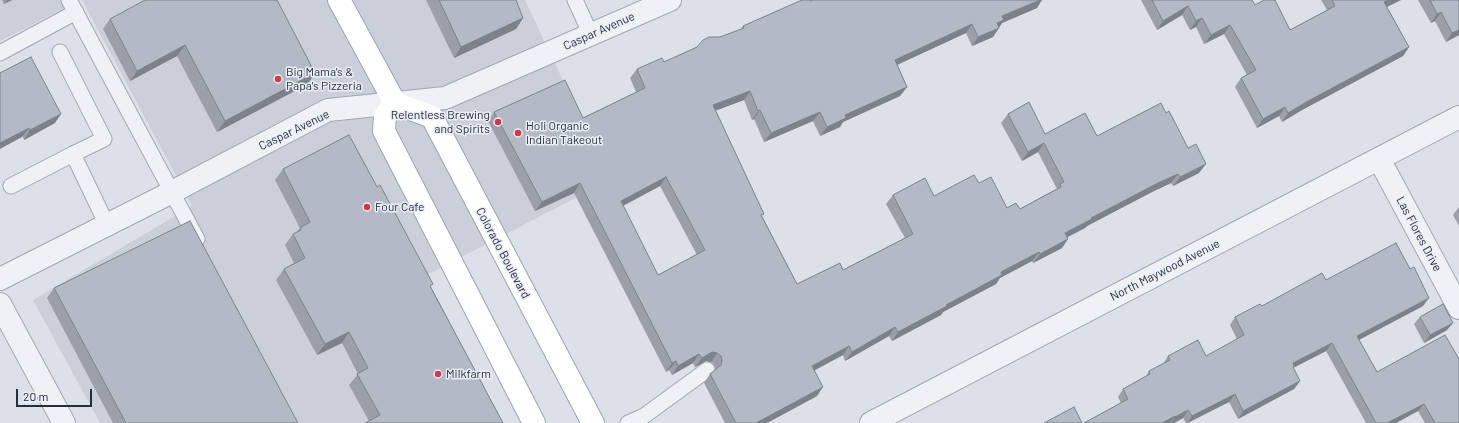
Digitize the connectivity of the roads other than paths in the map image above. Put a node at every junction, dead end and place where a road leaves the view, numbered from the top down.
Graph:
1 (339, 0) edge
2 (575, 0) edge
3 (670, 0) edge
4 (73, 6) edge
5 (590, 35) junction
6 (60, 52) dead end
7 (0, 53) edge
8 (396, 103) junction
9 (1459, 117) edge
10 (73, 154) junction
11 (1379, 159) junction
12 (11, 186) dead end
13 (172, 192) junction
14 (106, 225) junction
15 (202, 248) edge
16 (0, 279) edge
17 (0, 304) edge
18 (1459, 308) edge
19 (707, 370) dead end
20 (64, 423) edge
21 (534, 423) edge
22 (593, 423) edge
23 (628, 423) edge
24 (871, 423) edge

1 - 8 main road
2 - 5 lane
3 - 5 street, Caspar Avenue
4 - 7 lane
4 - 13 lane
5 - 8 street, Caspar Avenue
6 - 10 lane
8 - 13 street, Caspar Avenue
8 - 21 main road
8 - 22 main road, Colorado Boulevard
9 - 11 street, North Maywood Avenue
10 - 12 lane
10 - 14 lane
11 - 18 street, Las Flores Drive
11 - 24 street, North Maywood Avenue
13 - 14 street, Caspar Avenue
13 - 15 lane
14 - 16 street, Caspar Avenue
17 - 20 street
19 - 23 lane

